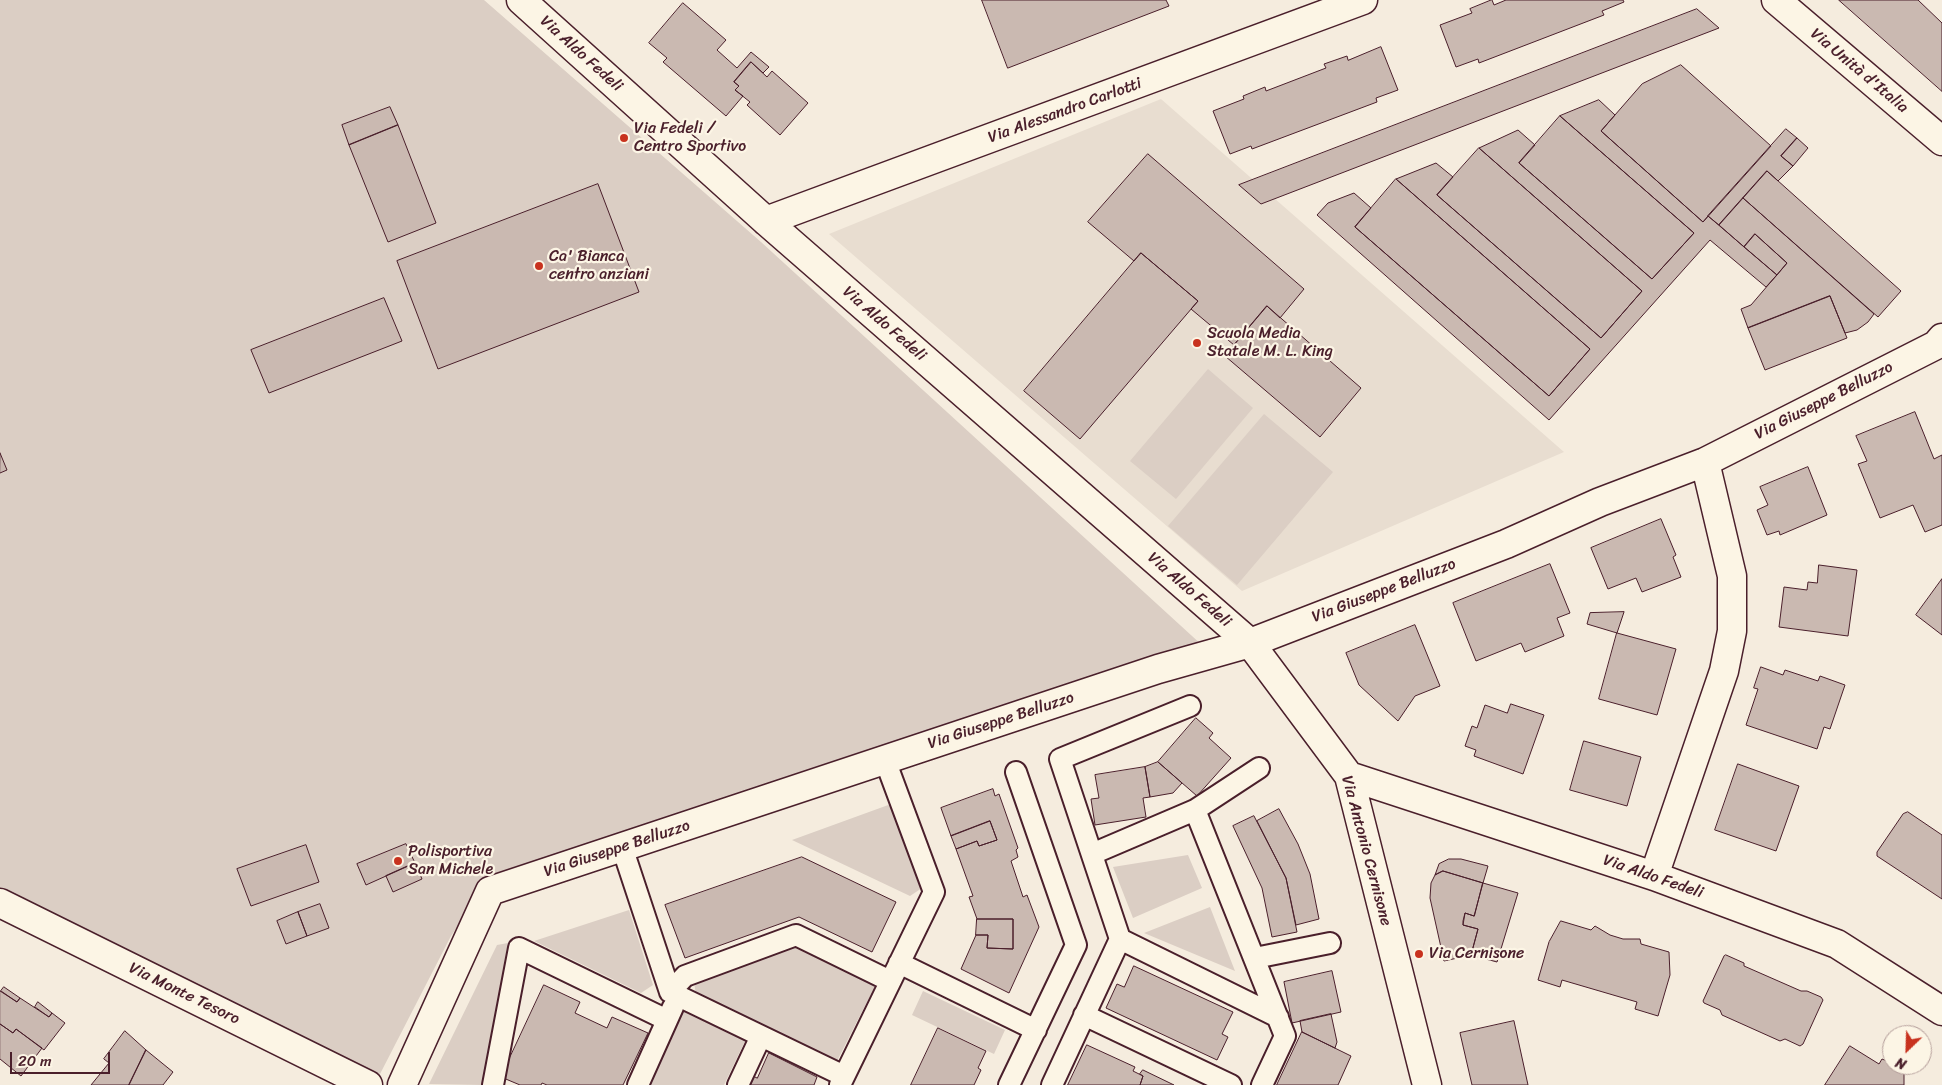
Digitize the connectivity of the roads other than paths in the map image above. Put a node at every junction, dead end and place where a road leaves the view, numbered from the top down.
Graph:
1 (521, 0) edge
2 (1363, 0) edge
3 (1776, 0) edge
4 (1942, 141) edge
5 (766, 221) junction
6 (1942, 338) edge
7 (1705, 462) junction
8 (1250, 643) junction
9 (1190, 706) dead end
10 (885, 760) junction
11 (1259, 768) dead end
12 (1016, 772) dead end
13 (1349, 776) junction
14 (1196, 810) junction
15 (622, 847) junction
16 (1092, 854) junction
17 (1654, 876) junction
18 (0, 903) edge
19 (1120, 939) junction
20 (1330, 943) dead end
21 (1255, 958) junction
22 (899, 963) junction
23 (890, 981) junction
24 (674, 994) junction
25 (1942, 1010) edge
26 (1084, 1015) junction
27 (1278, 1017) junction
28 (667, 1020) junction
29 (1036, 1030) junction
30 (760, 1036) junction
31 (841, 1083) edge
32 (368, 1085) edge
33 (402, 1085) edge
34 (493, 1085) edge
35 (638, 1085) edge
36 (738, 1085) edge
37 (1010, 1085) edge
38 (1052, 1085) edge
39 (1230, 1085) edge
40 (1262, 1085) edge
41 (1427, 1085) edge

1 - 5 street, Via Aldo Fedeli
2 - 5 street, Via Alessandro Carlotti
3 - 4 street, Via Unità d'Italia
5 - 8 street, Via Aldo Fedeli
6 - 7 street, Via Giuseppe Belluzzo
7 - 8 street, Via Giuseppe Belluzzo
7 - 17 street
8 - 10 street, Via Giuseppe Belluzzo
8 - 13 street, Via Antonio Cernisone
9 - 16 lane
10 - 15 street, Via Giuseppe Belluzzo
10 - 22 lane
11 - 14 lane
12 - 29 lane
13 - 17 street, Via Aldo Fedeli
13 - 41 street, Via Antonio Cernisone
14 - 16 lane
14 - 21 lane
15 - 24 lane
15 - 33 street, Via Giuseppe Belluzzo
16 - 19 lane
17 - 25 street, Via Aldo Fedeli
18 - 32 street, Via Monte Tesoro
19 - 26 lane
19 - 27 lane
20 - 21 lane
21 - 27 lane
22 - 23 lane
22 - 29 lane
23 - 24 lane
23 - 31 lane
24 - 28 lane
24 - 30 lane
26 - 38 lane
26 - 39 lane
27 - 40 lane
28 - 34 lane
28 - 35 lane
29 - 37 lane
30 - 31 lane
30 - 36 lane

